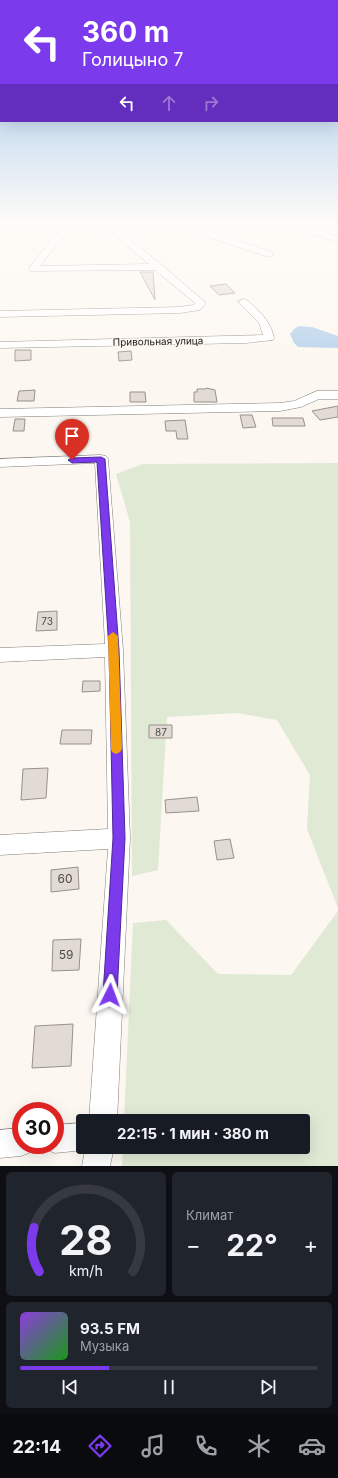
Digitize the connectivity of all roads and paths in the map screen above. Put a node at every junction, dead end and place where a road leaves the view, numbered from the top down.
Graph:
1 (170, 276) edge
2 (243, 302) dead end
3 (0, 314) edge
4 (0, 344) edge
5 (338, 395) edge
6 (0, 413) edge
7 (0, 463) edge
8 (114, 650) junction
9 (0, 655) edge
10 (119, 838) junction
11 (0, 845) edge
12 (103, 1114) edge
13 (64, 1138) edge
14 (76, 1138) edge
15 (12, 1143) edge
16 (0, 1144) edge
17 (99, 1154) edge
18 (96, 1166) edge

1 - 3 street
2 - 4 street, Привольная улица
5 - 6 street
7 - 8 street
8 - 9 street
8 - 10 street
10 - 11 street
10 - 12 street
13 - 14 street
15 - 16 street
17 - 18 street

